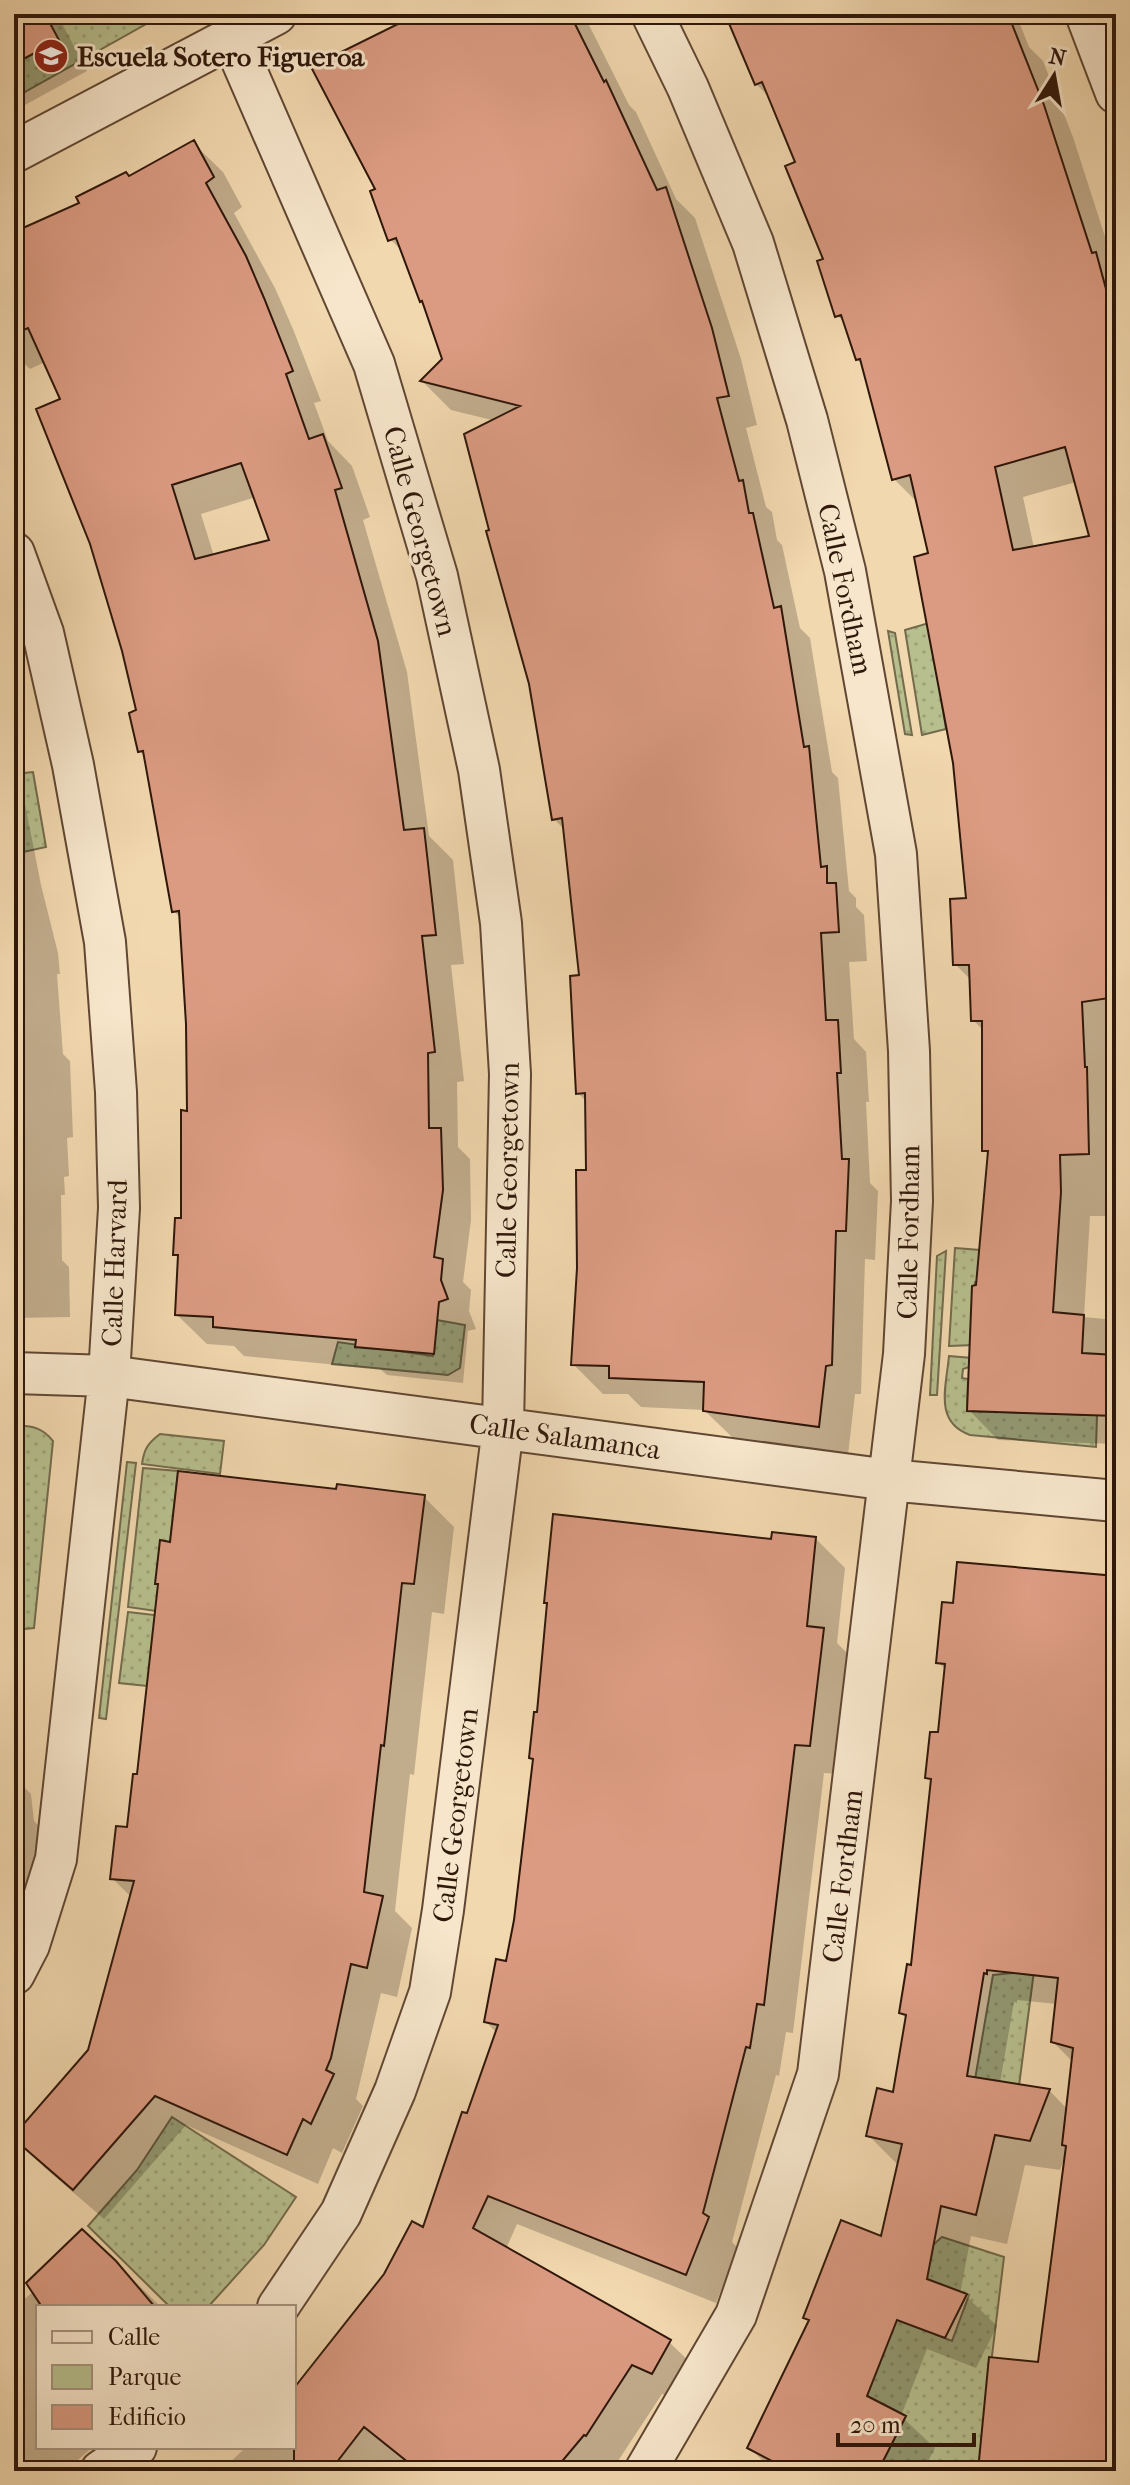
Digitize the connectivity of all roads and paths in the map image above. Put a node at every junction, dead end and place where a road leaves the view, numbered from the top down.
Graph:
1 (276, 14) edge
2 (652, 14) edge
3 (1086, 14) edge
4 (232, 38) junction
5 (1116, 93) edge
6 (14, 152) edge
7 (14, 553) edge
8 (14, 1373) edge
9 (109, 1376) junction
10 (503, 1427) junction
11 (889, 1480) junction
12 (1116, 1501) edge
13 (14, 1974) edge
14 (279, 2305) edge
15 (133, 2449) edge
16 (663, 2464) edge
17 (101, 2471) edge

1 - 4 street
2 - 11 street, Calle Fordham
3 - 5 street
4 - 6 street
4 - 10 street, Calle Georgetown
7 - 9 street, Calle Harvard
8 - 9 street, Calle Salamanca
9 - 10 street, Calle Salamanca
9 - 13 street, Calle Harvard
10 - 11 street, Calle Salamanca
10 - 14 street, Calle Georgetown
11 - 12 street, Calle Salamanca
11 - 16 street, Calle Fordham
15 - 17 street

